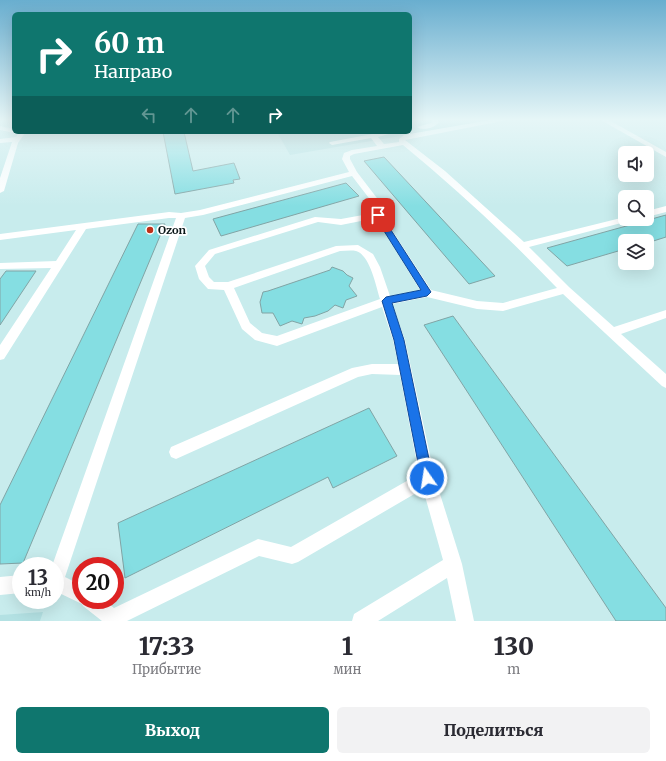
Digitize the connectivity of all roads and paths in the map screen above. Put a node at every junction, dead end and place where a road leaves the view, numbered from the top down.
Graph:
1 (13, 148) edge
2 (376, 148) edge
3 (410, 148) edge
4 (655, 148) edge
5 (666, 154) edge
6 (354, 173) junction
7 (0, 191) edge
8 (666, 209) edge
9 (654, 212) edge
10 (378, 215) junction
11 (181, 216) junction
12 (618, 221) edge
13 (83, 226) junction
14 (0, 237) edge
15 (522, 246) junction
16 (58, 264) junction
17 (0, 266) edge
18 (228, 286) junction
19 (565, 290) junction
20 (427, 292) junction
21 (386, 301) junction
22 (666, 314) edge
23 (614, 332) junction
24 (0, 355) edge
25 (405, 370) junction
26 (666, 382) edge
27 (176, 452) dead end
28 (427, 478) junction
29 (64, 557) edge
30 (453, 564) junction
31 (12, 585) edge
32 (0, 586) edge
33 (101, 609) edge
34 (114, 619) edge
35 (361, 621) edge
36 (465, 621) edge

1 - 7 lane
2 - 6 lane
3 - 15 lane
4 - 5 lane
6 - 10 lane
6 - 11 lane
8 - 9 lane
10 - 18 lane
10 - 20 lane
11 - 13 lane
11 - 29 lane
12 - 15 lane
13 - 14 lane
13 - 16 lane
15 - 19 lane
16 - 17 lane
16 - 24 lane
18 - 21 lane
18 - 21 lane
19 - 20 lane
19 - 23 lane
20 - 21 lane
21 - 25 lane
22 - 23 lane
23 - 26 lane
25 - 27 lane
25 - 28 lane
28 - 30 lane
28 - 34 lane
30 - 35 lane
30 - 36 lane
31 - 32 lane
33 - 34 lane

